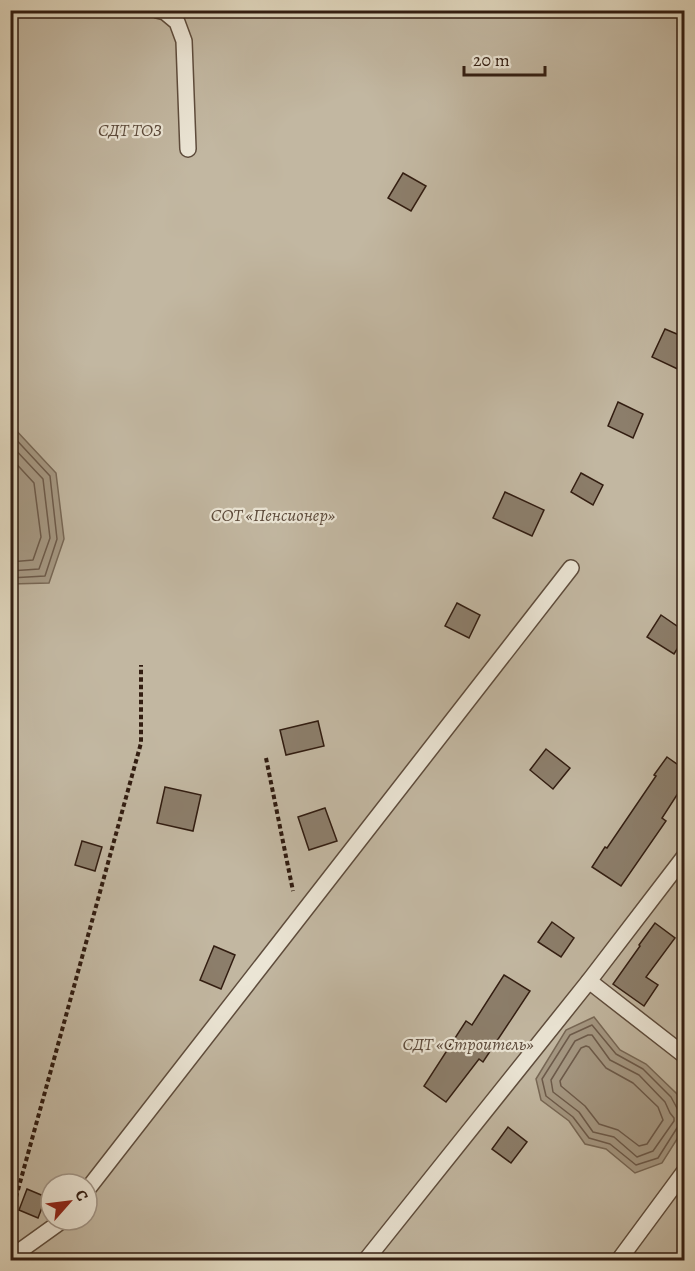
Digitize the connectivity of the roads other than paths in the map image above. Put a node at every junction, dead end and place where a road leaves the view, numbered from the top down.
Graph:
1 (157, 10) edge
2 (188, 149) dead end
3 (571, 568) dead end
4 (684, 857) edge
5 (589, 981) junction
6 (684, 1055) edge
7 (684, 1172) edge
8 (99, 1175) edge
9 (50, 1232) edge
10 (26, 1253) edge
11 (10, 1258) edge
12 (366, 1260) edge
13 (619, 1260) edge

1 - 2 lane
3 - 8 lane
4 - 5 lane
5 - 6 lane
5 - 12 lane
7 - 13 lane
9 - 10 lane
10 - 11 lane

